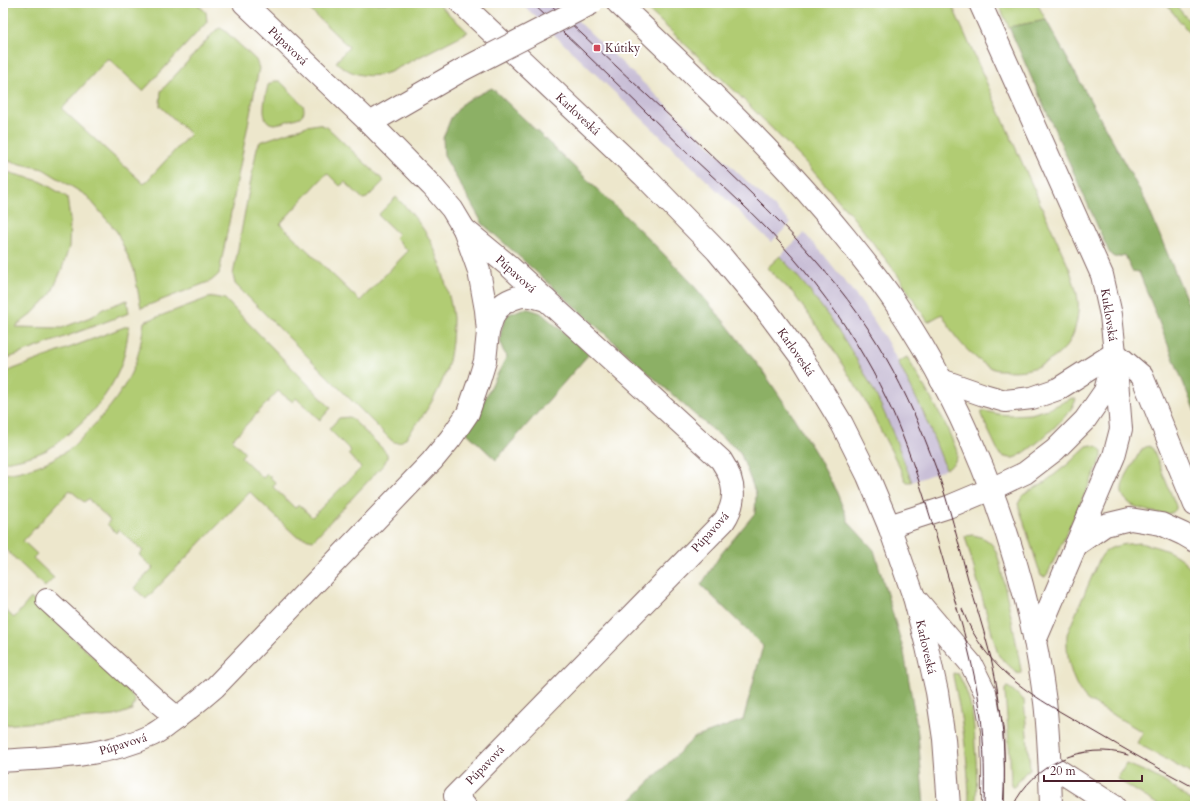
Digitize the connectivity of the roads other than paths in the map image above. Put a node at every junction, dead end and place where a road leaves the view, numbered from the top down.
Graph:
1 (244, 3) edge
2 (461, 3) edge
3 (592, 3) edge
4 (618, 3) edge
5 (980, 3) edge
6 (370, 123) junction
7 (464, 229) junction
8 (546, 300) junction
9 (488, 332) junction
10 (1114, 353) junction
11 (941, 380) junction
12 (991, 489) junction
13 (1195, 505) edge
14 (889, 526) junction
15 (1195, 541) edge
16 (1076, 545) junction
17 (914, 597) junction
18 (48, 600) dead end
19 (1035, 641) junction
20 (177, 718) junction
21 (3, 761) edge
22 (1050, 765) junction
23 (465, 806) edge
24 (949, 806) edge
25 (993, 806) edge
26 (1051, 806) edge
27 (1114, 806) edge

1 - 6 street, Púpavová
2 - 14 street, Karloveská
3 - 6 street, bridge
4 - 11 street
5 - 10 street, Kuklovská
6 - 7 street, Púpavová
7 - 8 street, Púpavová
7 - 9 street, Púpavová
8 - 9 street
8 - 23 street, Púpavová
9 - 20 street, Púpavová
10 - 11 street
10 - 12 street, Kuklovská
10 - 13 street
10 - 16 street
11 - 12 street
12 - 14 street, Kuklovská
12 - 19 street
14 - 17 street, Karloveská
15 - 16 street
16 - 19 street
17 - 24 street, Karloveská
17 - 25 street
18 - 20 street
19 - 22 street
20 - 21 street, Púpavová
22 - 26 street
22 - 27 street

